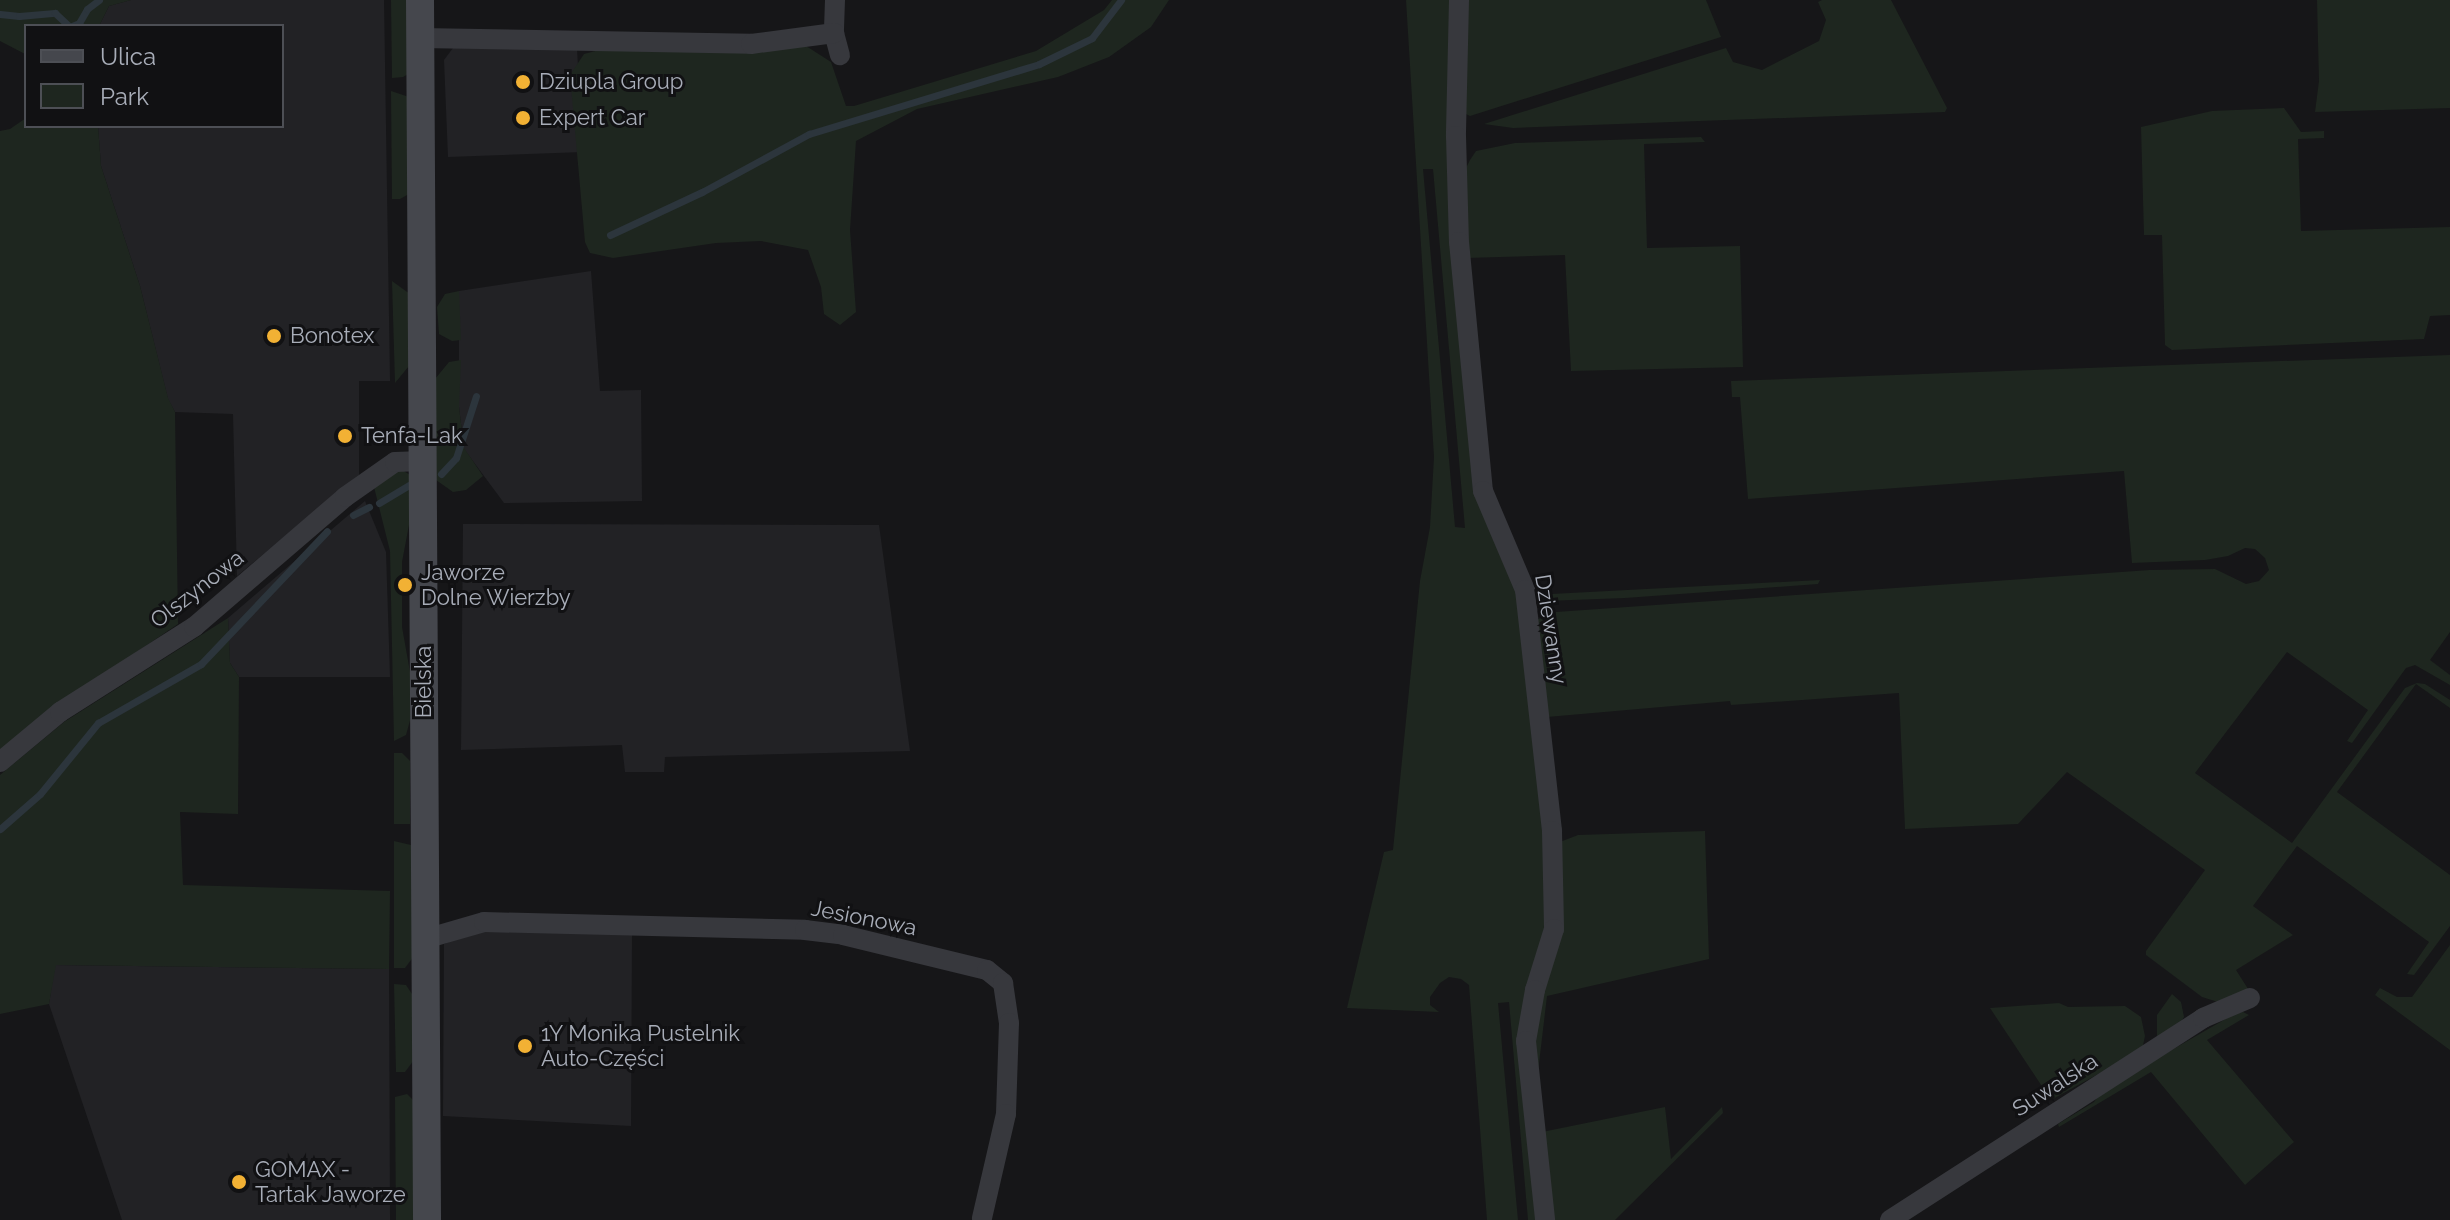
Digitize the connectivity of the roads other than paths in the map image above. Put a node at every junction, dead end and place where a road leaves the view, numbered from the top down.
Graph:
1 (420, 0) edge
2 (835, 0) edge
3 (1459, 0) edge
4 (834, 33) junction
5 (420, 38) junction
6 (840, 55) dead end
7 (423, 461) junction
8 (0, 762) edge
9 (425, 939) junction
10 (2250, 998) dead end
11 (982, 1218) dead end
12 (427, 1220) edge
13 (1545, 1220) edge
14 (1890, 1220) edge

1 - 5 main road, Bielska
2 - 4 street
3 - 13 street, Dziewanny
4 - 5 street
4 - 6 street
5 - 7 main road, Bielska
7 - 8 street, Olszynowa
7 - 9 main road, Bielska
9 - 11 street, Jesionowa
9 - 12 main road, Bielska
10 - 14 street, Suwalska

